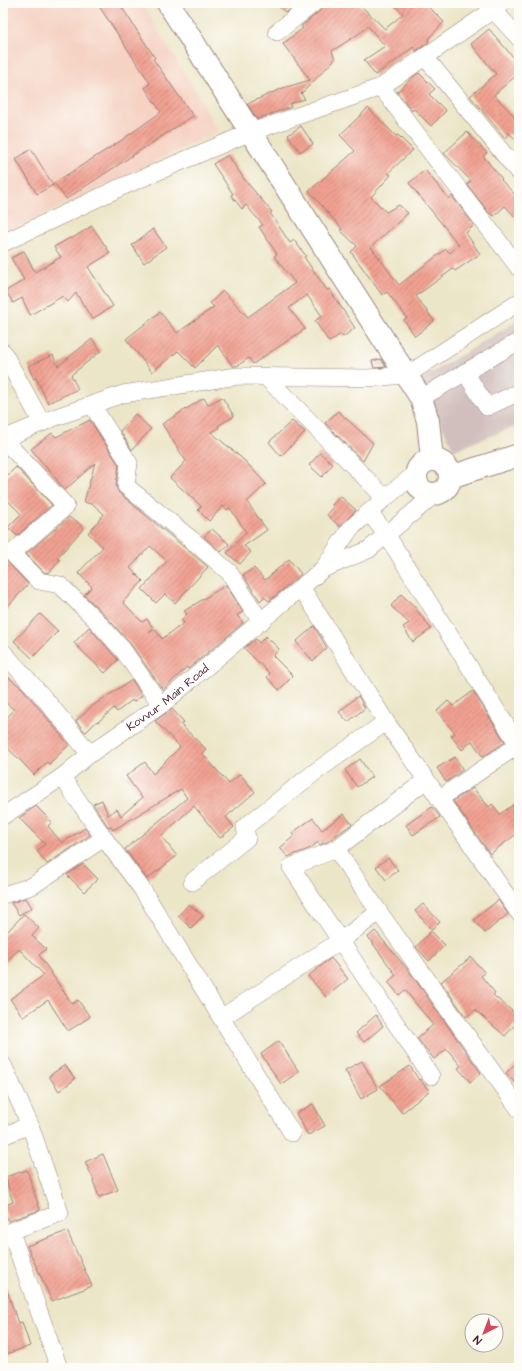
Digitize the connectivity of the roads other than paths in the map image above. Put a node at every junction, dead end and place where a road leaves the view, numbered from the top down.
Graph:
1 (314, 3) edge
2 (171, 4) edge
3 (494, 5) edge
4 (277, 32) dead end
5 (519, 38) edge
6 (424, 57) junction
7 (381, 87) junction
8 (251, 132) junction
9 (519, 173) edge
10 (3, 244) edge
11 (519, 268) edge
12 (519, 302) edge
13 (519, 341) edge
14 (3, 352) edge
15 (465, 372) junction
16 (407, 375) junction
17 (266, 377) junction
18 (519, 392) edge
19 (421, 398) junction
20 (92, 405) junction
21 (42, 423) junction
22 (3, 439) edge
23 (519, 455) edge
24 (432, 459) junction
25 (416, 474) junction
26 (450, 477) junction
27 (434, 495) junction
28 (385, 498) junction
29 (369, 512) junction
30 (386, 534) junction
31 (323, 569) junction
32 (301, 587) junction
33 (261, 622) junction
34 (3, 652) edge
35 (160, 705) junction
36 (386, 722) junction
37 (519, 746) edge
38 (90, 754) junction
39 (62, 777) junction
40 (426, 780) junction
41 (439, 799) junction
42 (3, 816) edge
43 (104, 838) junction
44 (336, 849) junction
45 (192, 882) dead end
46 (3, 895) edge
47 (379, 912) junction
48 (519, 913) edge
49 (340, 941) junction
50 (221, 1018) junction
51 (3, 1065) edge
52 (431, 1076) dead end
53 (519, 1109) edge
54 (30, 1125) junction
55 (292, 1133) dead end
56 (3, 1136) edge
57 (7, 1233) edge
58 (60, 1368) edge

1 - 4 street
2 - 8 main road
3 - 5 street
3 - 6 street
6 - 7 street
6 - 9 street
7 - 8 street
7 - 11 street
8 - 10 street
8 - 16 main road
12 - 16 street
13 - 15 street
14 - 21 street
15 - 18 street
15 - 19 street
16 - 17 street
16 - 19 main road
17 - 20 street
17 - 28 street
19 - 24 main road
20 - 21 street
20 - 33 street
21 - 22 street
22 - 35 street
23 - 26 main road
24 - 25 main road
24 - 26 main road
25 - 27 main road
25 - 28 street, Kovvur Main Road
26 - 27 main road
27 - 30 street, Kovvur Main Road
28 - 29 street, Kovvur Main Road
29 - 30 street
29 - 31 street, Kovvur Main Road
30 - 31 street, Kovvur Main Road
30 - 37 street
31 - 32 street, Kovvur Main Road
32 - 33 street, Kovvur Main Road
32 - 36 street
33 - 35 street, Kovvur Main Road
34 - 38 street
35 - 38 street, Kovvur Main Road
36 - 40 street
36 - 45 street
37 - 41 street
38 - 39 street, Kovvur Main Road
39 - 42 street, Kovvur Main Road
39 - 43 street
40 - 41 street
40 - 44 street
41 - 48 street
43 - 46 street
43 - 50 street
44 - 47 street
44 - 49 street
47 - 49 street
47 - 53 street
49 - 50 street
49 - 52 street
50 - 55 street
51 - 54 street
54 - 56 street
54 - 57 street
57 - 58 street

